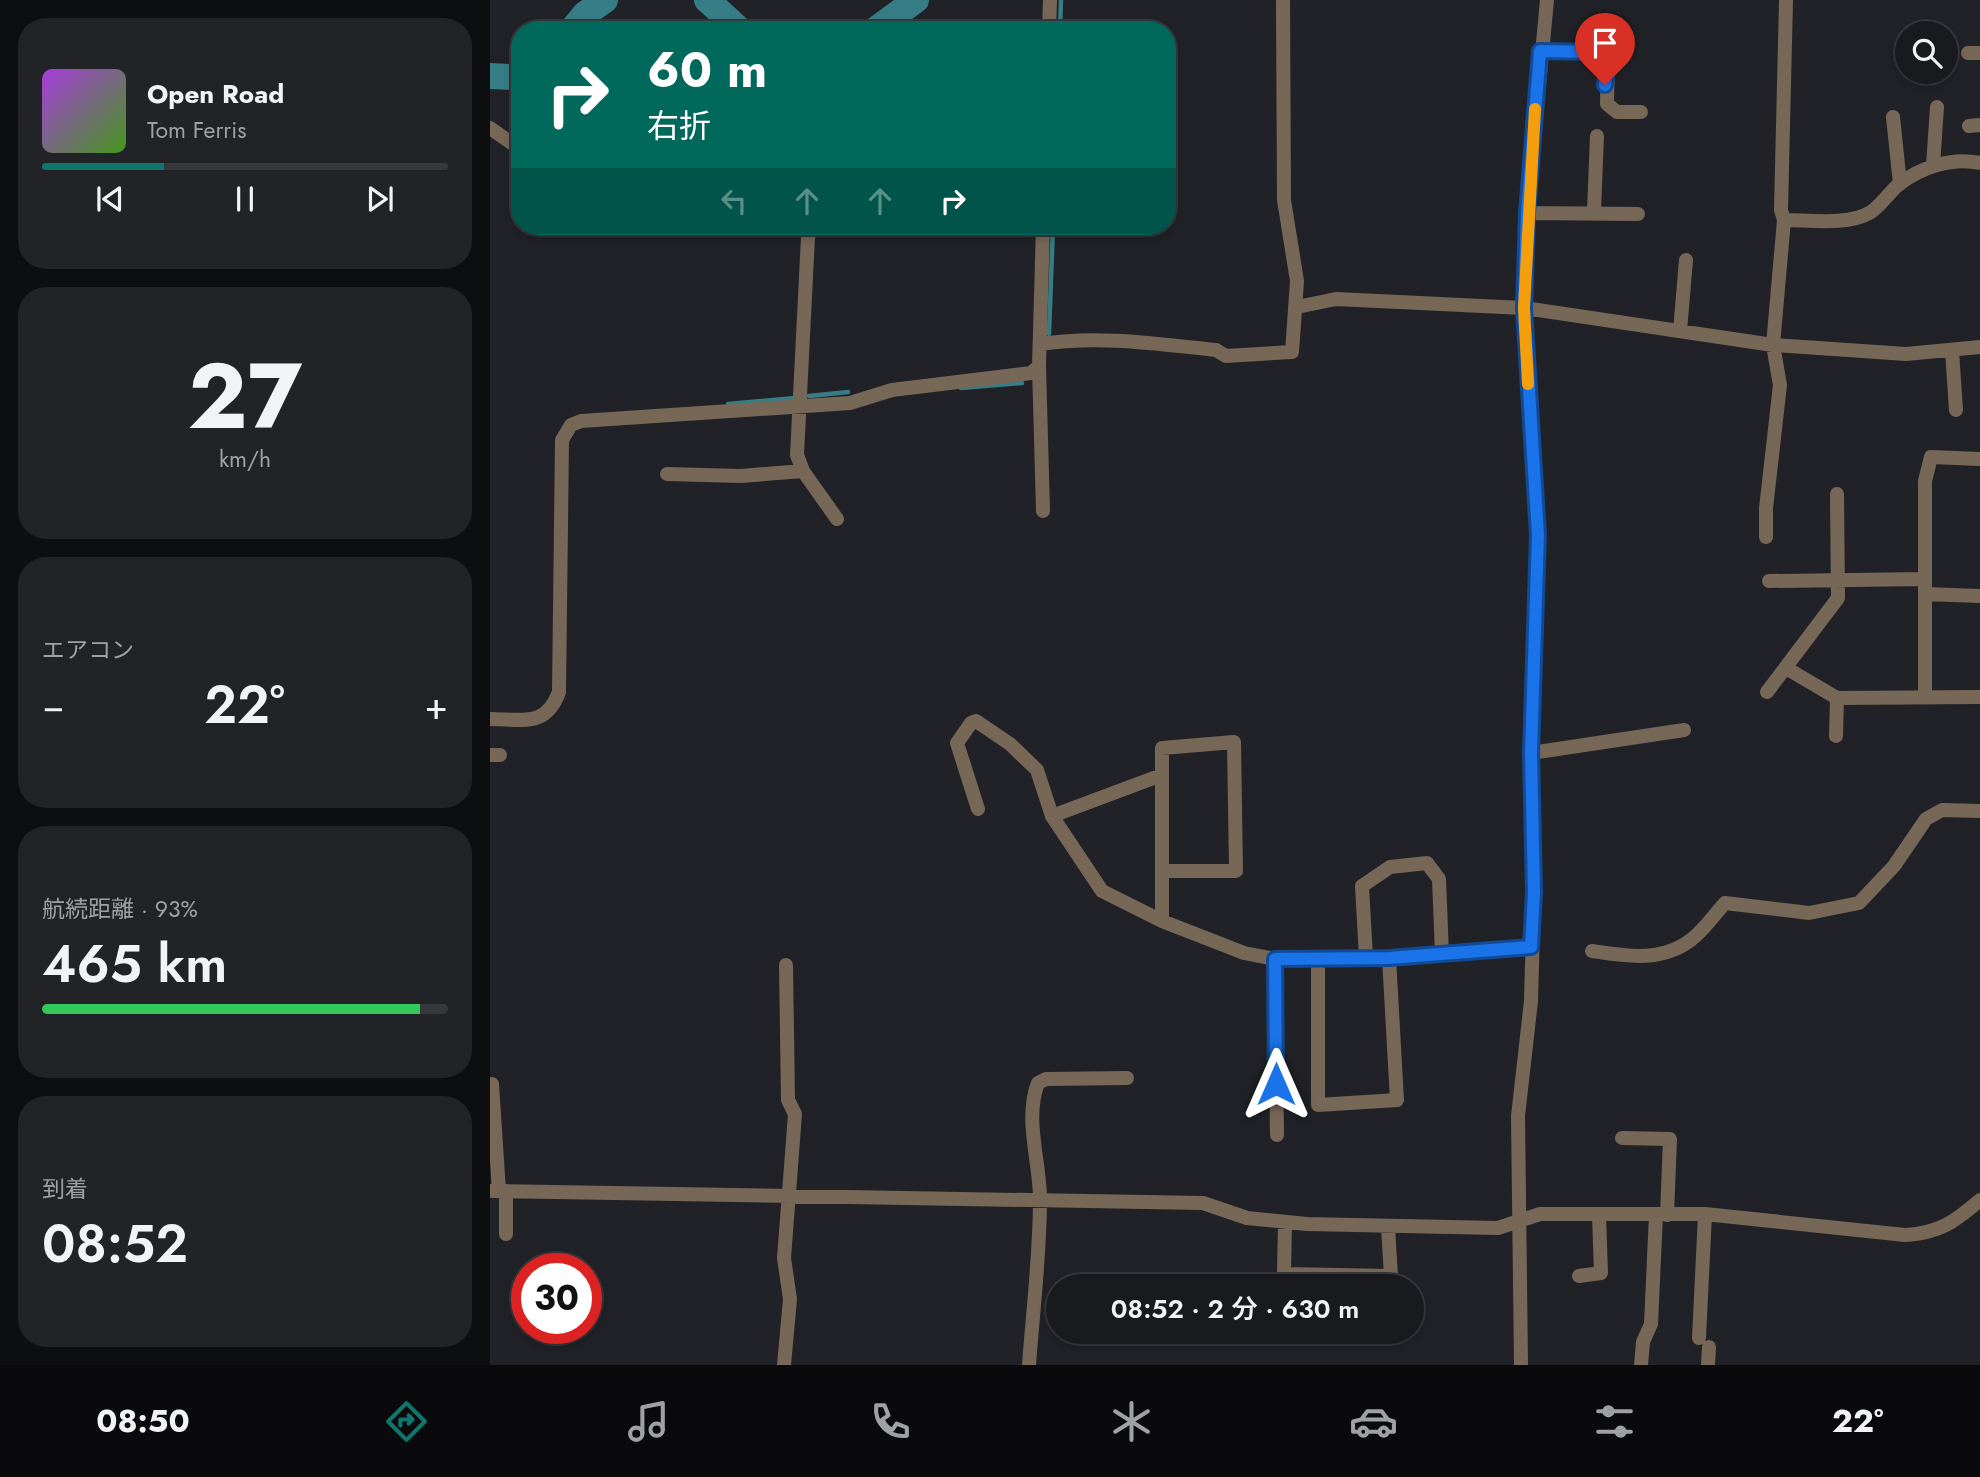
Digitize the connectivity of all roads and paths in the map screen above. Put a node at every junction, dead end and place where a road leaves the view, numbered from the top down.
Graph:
1 (1050, 0) edge
2 (1283, 0) edge
3 (1547, 0) edge
4 (1786, 0) edge
5 (1049, 21) edge
6 (1540, 51) junction
7 (1937, 107) dead end
8 (1641, 112) dead end
9 (1893, 117) dead end
10 (490, 128) edge
11 (1597, 136) dead end
12 (511, 143) edge
13 (1980, 163) edge
14 (1933, 166) junction
15 (1900, 184) junction
16 (1594, 211) junction
17 (1527, 213) junction
18 (1638, 214) dead end
19 (1784, 220) junction
20 (809, 235) edge
21 (1043, 235) edge
22 (1686, 260) dead end
23 (1297, 307) junction
24 (1524, 308) junction
25 (1680, 331) junction
26 (1041, 344) junction
27 (1773, 345) junction
28 (1980, 347) edge
29 (1952, 351) junction
30 (1039, 366) junction
31 (799, 406) junction
32 (1956, 410) dead end
33 (1980, 459) edge
34 (803, 471) junction
35 (667, 474) dead end
36 (1837, 494) dead end
37 (1043, 511) dead end
38 (838, 519) dead end
39 (1766, 537) dead end
40 (1769, 580) dead end
41 (1839, 580) junction
42 (1925, 587) junction
43 (1980, 596) edge
44 (1786, 667) junction
45 (1766, 692) dead end
46 (1925, 696) junction
47 (1980, 696) edge
48 (1837, 698) junction
49 (490, 719) edge
50 (1685, 730) dead end
51 (1836, 736) dead end
52 (1531, 753) junction
53 (1159, 776) junction
54 (978, 808) dead end
55 (1980, 811) edge
56 (1052, 816) junction
57 (1162, 871) junction
58 (1162, 921) junction
59 (1531, 947) junction
60 (1592, 951) dead end
61 (1442, 954) junction
62 (1366, 958) junction
63 (1389, 958) junction
64 (1275, 959) junction
65 (1318, 959) junction
66 (786, 965) dead end
67 (1127, 1078) dead end
68 (492, 1084) edge
69 (1277, 1135) dead end
70 (1622, 1138) dead end
71 (498, 1191) edge
72 (789, 1198) junction
73 (1040, 1199) junction
74 (1980, 1200) edge
75 (1705, 1214) junction
76 (1599, 1215) junction
77 (1662, 1215) junction
78 (1285, 1222) junction
79 (1519, 1223) junction
80 (1388, 1227) junction
81 (506, 1234) dead end
82 (1579, 1276) dead end
83 (784, 1365) edge
84 (1029, 1365) edge
85 (1521, 1365) edge
86 (1641, 1365) edge
87 (1707, 1365) edge

1 - 5 street
2 - 23 street
3 - 6 street
4 - 19 street
6 - 8 street
6 - 17 street
7 - 14 street
9 - 15 street
10 - 12 street
11 - 16 street
13 - 14 street
14 - 15 street
15 - 19 street
16 - 17 street
16 - 18 street
17 - 24 street
19 - 27 street
20 - 31 street
21 - 26 street
22 - 25 street
23 - 24 street
23 - 26 street
24 - 25 street
24 - 52 street
25 - 27 street
26 - 30 street
27 - 29 street
27 - 39 street
28 - 29 street
29 - 32 street
30 - 31 street
30 - 37 street
31 - 34 street
31 - 49 street
33 - 42 street
34 - 35 street
34 - 38 street
36 - 41 street
40 - 41 street
41 - 42 street
41 - 44 street
42 - 43 street
42 - 46 street
44 - 45 street
44 - 48 street
46 - 47 street
46 - 48 street
48 - 51 street
50 - 52 street
52 - 59 street
53 - 56 street
53 - 57 street
53 - 57 street
54 - 56 street
55 - 60 street
56 - 58 street
57 - 58 street
58 - 64 street
59 - 61 street
59 - 79 street
61 - 62 street
61 - 63 street
62 - 63 street
62 - 65 street
63 - 65 street
64 - 65 street
64 - 69 street
66 - 72 street
67 - 73 street
68 - 71 street
70 - 77 street
71 - 72 street
71 - 81 street
72 - 73 street
72 - 83 street
73 - 78 street
73 - 84 street
74 - 75 street
75 - 77 street
75 - 87 street
76 - 77 street
76 - 79 street
76 - 82 street
77 - 86 street
78 - 80 street
78 - 80 street
79 - 80 street
79 - 85 street

